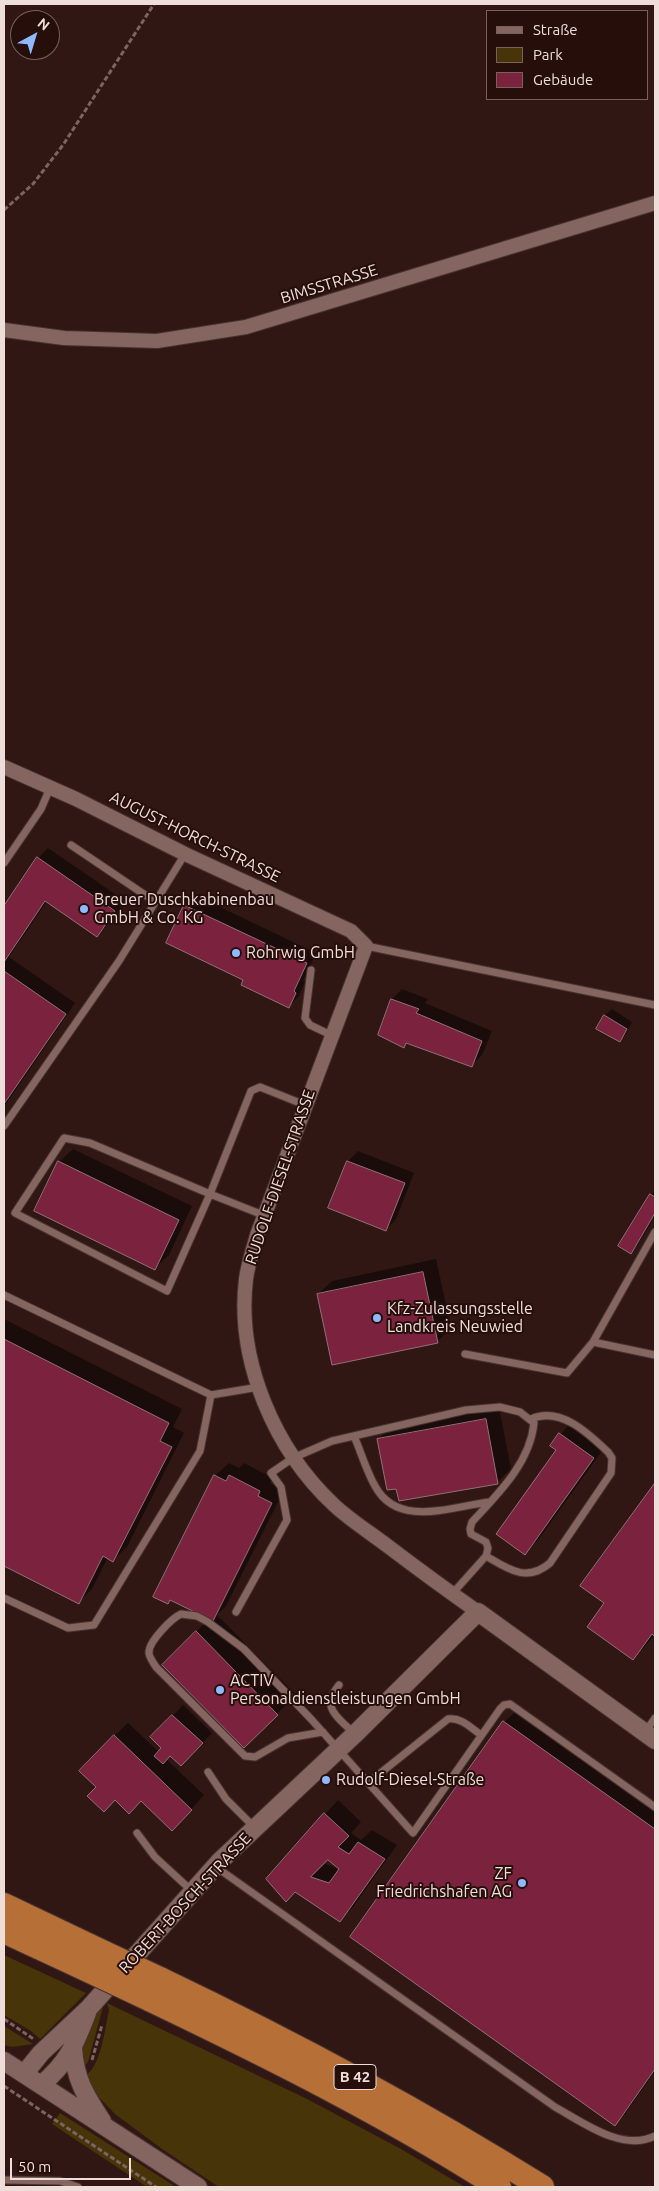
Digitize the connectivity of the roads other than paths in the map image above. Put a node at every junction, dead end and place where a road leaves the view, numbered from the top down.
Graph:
1 (655, 204) edge
2 (4, 330) edge
3 (4, 767) edge
4 (50, 788) junction
5 (71, 844) dead end
6 (185, 854) junction
7 (4, 863) edge
8 (154, 901) junction
9 (366, 946) junction
10 (311, 970) dead end
11 (655, 1005) edge
12 (331, 1034) junction
13 (304, 1105) junction
14 (4, 1126) edge
15 (210, 1194) junction
16 (264, 1215) junction
17 (655, 1232) edge
18 (4, 1295) edge
19 (593, 1342) junction
20 (465, 1354) dead end
21 (655, 1355) edge
22 (259, 1387) junction
23 (210, 1395) junction
24 (531, 1419) junction
25 (354, 1436) junction
26 (293, 1458) junction
27 (490, 1502) junction
28 (486, 1556) junction
29 (452, 1594) junction
30 (4, 1598) edge
31 (236, 1612) dead end
32 (478, 1612) junction
33 (339, 1685) dead end
34 (652, 1730) edge
35 (323, 1732) junction
36 (355, 1734) junction
37 (481, 1735) junction
38 (338, 1750) junction
39 (208, 1772) dead end
40 (368, 1784) junction
41 (655, 1807) edge
42 (256, 1828) junction
43 (137, 1833) dead end
44 (216, 1867) junction
45 (193, 1891) junction
46 (4, 1906) edge
47 (4, 1931) edge
48 (85, 1956) junction
49 (89, 2008) junction
50 (73, 2048) junction
51 (4, 2061) edge
52 (24, 2074) junction
53 (41, 2085) junction
54 (105, 2126) junction
55 (655, 2136) edge
56 (4, 2180) edge
57 (78, 2187) edge
58 (198, 2187) edge
59 (499, 2187) edge
60 (542, 2187) edge

1 - 2 street, BIMSSTRASSE
3 - 4 street, AUGUST-HORCH-STRASSE
4 - 6 street, AUGUST-HORCH-STRASSE
4 - 7 lane
5 - 8 lane
6 - 8 lane
6 - 9 street, AUGUST-HORCH-STRASSE
8 - 14 lane
9 - 11 lane
9 - 12 street, RUDOLF-DIESEL-STRASSE
10 - 12 lane
12 - 13 street, RUDOLF-DIESEL-STRASSE
13 - 15 lane
13 - 16 street, RUDOLF-DIESEL-STRASSE
15 - 15 lane
15 - 16 lane
16 - 22 street, RUDOLF-DIESEL-STRASSE
17 - 19 lane
18 - 23 lane
19 - 20 lane
19 - 21 lane
22 - 23 lane
22 - 26 street, RUDOLF-DIESEL-STRASSE
23 - 30 lane
24 - 25 lane
24 - 27 lane
24 - 28 lane
25 - 26 lane
25 - 27 lane
26 - 29 street, RUDOLF-DIESEL-STRASSE
26 - 31 lane
27 - 28 lane
28 - 29 lane
29 - 32 street, RUDOLF-DIESEL-STRASSE
32 - 34 street, RUDOLF-DIESEL-STRASSE
32 - 36 street, ROBERT-BOSCH-STRASSE
33 - 36 lane
35 - 35 lane
35 - 38 lane
36 - 38 street, ROBERT-BOSCH-STRASSE
37 - 40 lane
37 - 40 lane
37 - 41 lane
38 - 40 lane
38 - 42 street, ROBERT-BOSCH-STRASSE
39 - 42 lane
42 - 44 street, ROBERT-BOSCH-STRASSE
43 - 45 lane
44 - 45 street, ROBERT-BOSCH-STRASSE
44 - 55 lane
45 - 49 street, ROBERT-BOSCH-STRASSE
46 - 48 highway, B 42
47 - 48 highway, B 42
48 - 59 highway, B 42, bridge
48 - 60 highway, B 42, bridge
49 - 50 street, ROBERT-BOSCH-STRASSE
49 - 52 street, ROBERT-BOSCH-STRASSE
50 - 53 street, ROBERT-BOSCH-STRASSE
50 - 54 street
51 - 52 street
52 - 53 street
53 - 54 street
54 - 58 street
56 - 57 lane

